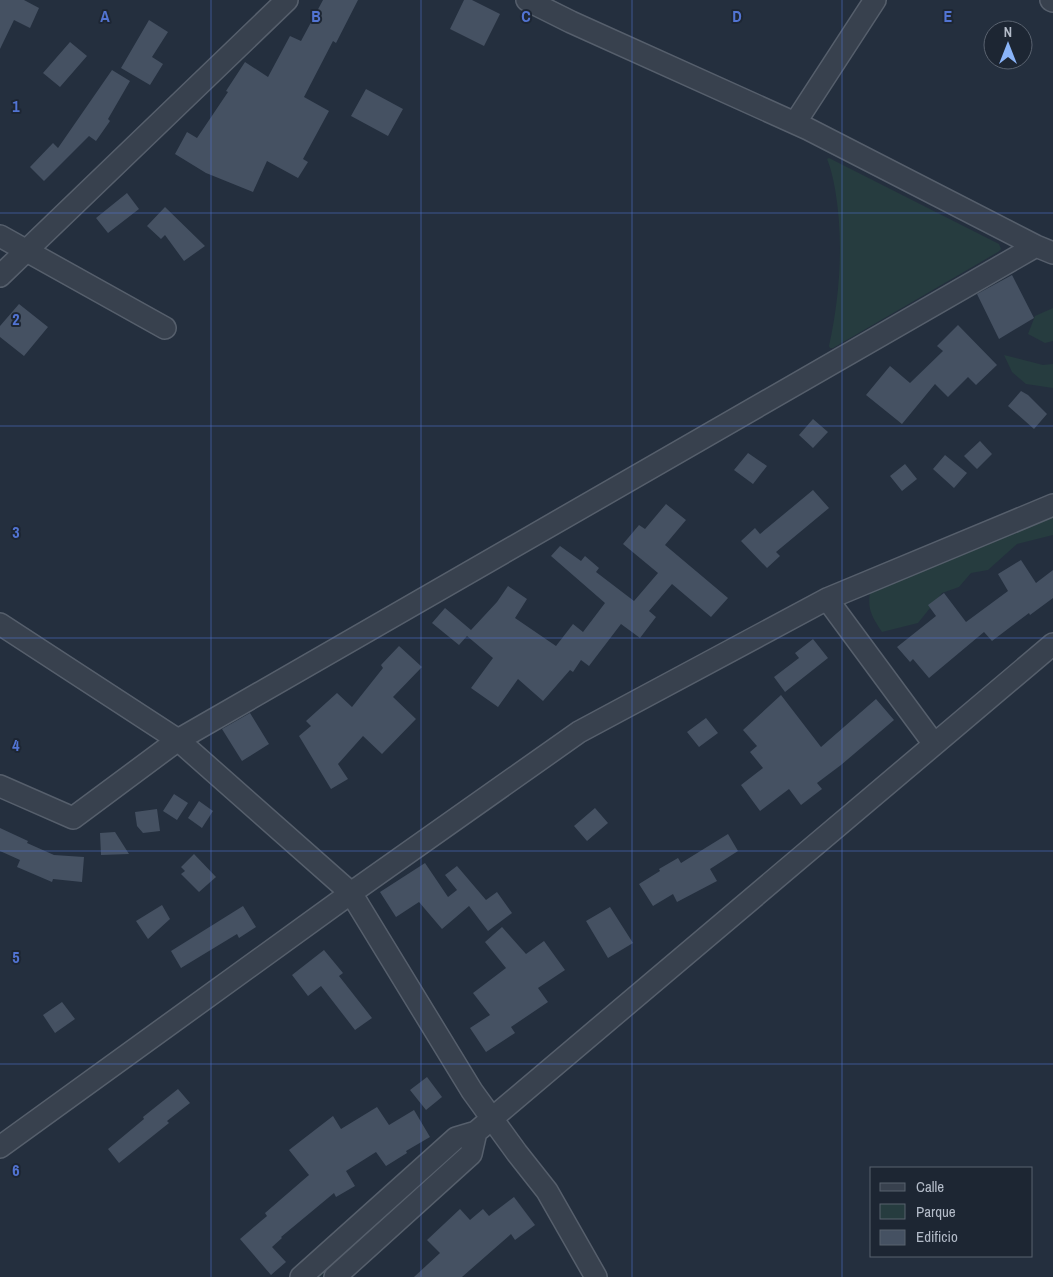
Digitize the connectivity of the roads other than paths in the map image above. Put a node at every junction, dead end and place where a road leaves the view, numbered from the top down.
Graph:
1 (287, 0) edge
2 (527, 0) edge
3 (875, 0) edge
4 (794, 123) junction
5 (0, 236) edge
6 (1044, 249) edge
7 (26, 251) junction
8 (0, 276) edge
9 (165, 328) dead end
10 (1053, 505) edge
11 (827, 599) junction
12 (0, 624) edge
13 (1053, 644) edge
14 (178, 740) junction
15 (934, 744) junction
16 (0, 786) edge
17 (351, 893) junction
18 (492, 1118) junction
19 (476, 1132) junction
20 (0, 1146) edge
21 (300, 1277) edge
22 (335, 1277) edge
23 (596, 1277) edge

1 - 7 street
2 - 4 street
3 - 4 street
4 - 6 street
5 - 7 street
6 - 14 street
7 - 8 street
7 - 9 street
10 - 11 street
11 - 15 street
11 - 17 street
12 - 14 street
13 - 15 street
14 - 16 street
14 - 17 street
15 - 18 street
17 - 18 street
17 - 20 street
18 - 19 street
18 - 23 street
19 - 21 street
19 - 22 street

